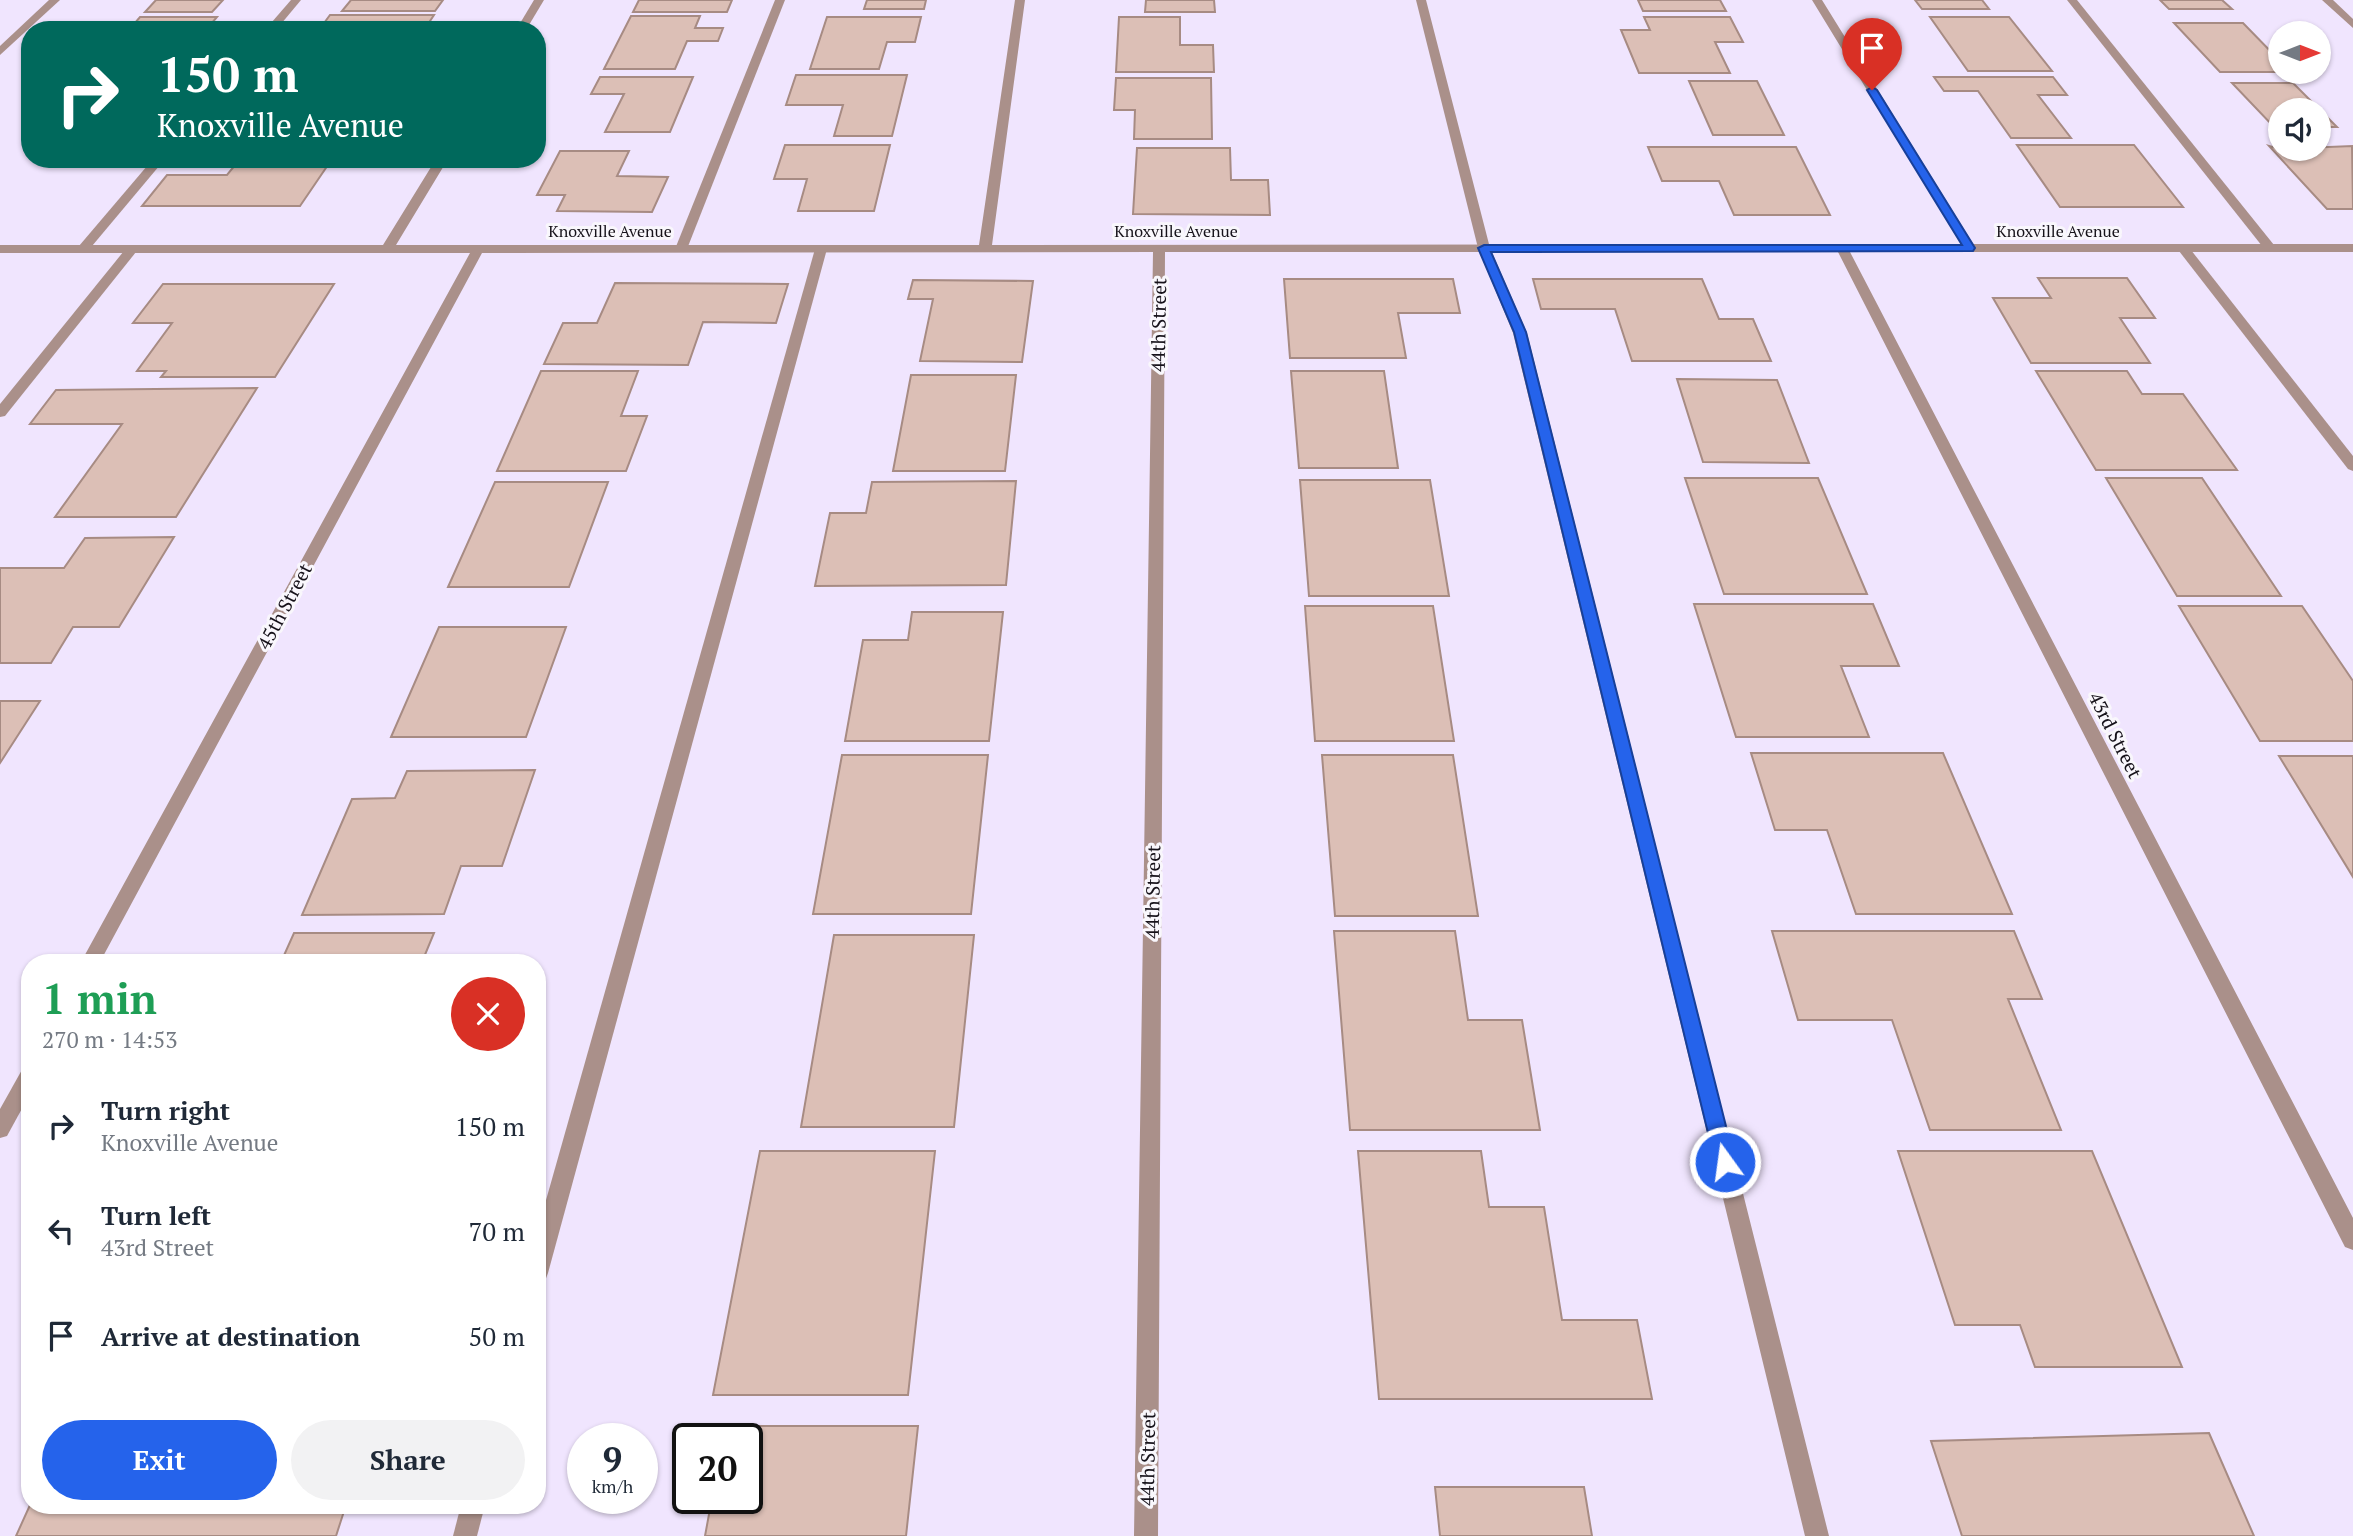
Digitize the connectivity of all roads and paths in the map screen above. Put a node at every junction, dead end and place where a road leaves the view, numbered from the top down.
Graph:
1 (55, 0) edge
2 (296, 0) edge
3 (539, 0) edge
4 (780, 0) edge
5 (1020, 0) edge
6 (1422, 0) edge
7 (1817, 0) edge
8 (2072, 0) edge
9 (2327, 0) edge
10 (33, 21) edge
11 (278, 21) edge
12 (526, 21) edge
13 (2353, 25) edge
14 (21, 32) edge
15 (0, 52) edge
16 (151, 168) edge
17 (436, 168) edge
18 (1484, 248) junction
19 (1842, 248) junction
20 (1969, 248) junction
21 (2183, 248) junction
22 (2270, 248) junction
23 (2353, 248) edge
24 (0, 249) edge
25 (83, 249) junction
26 (132, 249) junction
27 (387, 249) junction
28 (478, 249) junction
29 (681, 249) junction
30 (821, 249) junction
31 (985, 249) junction
32 (1158, 249) junction
33 (0, 413) edge
34 (2353, 466) edge
35 (94, 954) edge
36 (21, 1090) edge
37 (0, 1129) edge
38 (2353, 1240) edge
39 (546, 1241) edge
40 (471, 1514) edge
41 (465, 1536) edge
42 (1146, 1536) edge
43 (1818, 1536) edge

1 - 10 street
2 - 11 street
3 - 12 street
4 - 29 street
5 - 31 street
6 - 18 street
7 - 20 street
8 - 22 street
9 - 13 street
14 - 15 street
16 - 25 street
17 - 27 street
18 - 19 street, Knoxville Avenue
18 - 32 street, Knoxville Avenue
18 - 43 street
19 - 20 street, Knoxville Avenue
19 - 38 street, 43rd Street
20 - 21 street, Knoxville Avenue
21 - 22 street, Knoxville Avenue
21 - 34 street
22 - 23 street, Knoxville Avenue
24 - 25 street, Knoxville Avenue
25 - 26 street, Knoxville Avenue
26 - 27 street, Knoxville Avenue
26 - 33 street
27 - 28 street, Knoxville Avenue
28 - 29 street, Knoxville Avenue
28 - 35 street, 45th Street
29 - 30 street, Knoxville Avenue
30 - 31 street, Knoxville Avenue
30 - 39 street
31 - 32 street, Knoxville Avenue
32 - 42 street, 44th Street
36 - 37 street
40 - 41 street

